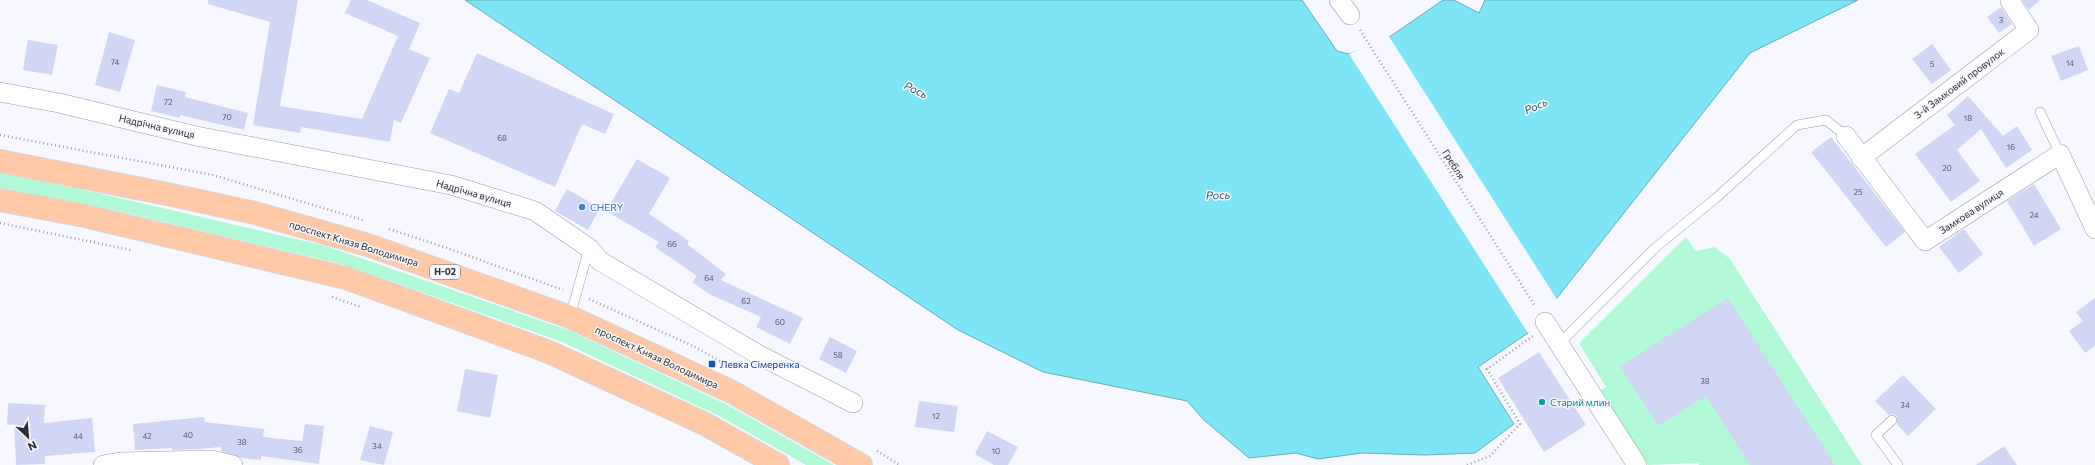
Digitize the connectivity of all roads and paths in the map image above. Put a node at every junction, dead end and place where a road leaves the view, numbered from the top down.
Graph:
1 (2010, 1) dead end
2 (1344, 7) edge
3 (0, 92) edge
4 (2040, 112) dead end
5 (1846, 136) joint
6 (2060, 154) junction
7 (1861, 158) junction
8 (0, 161) edge
9 (0, 200) edge
10 (2090, 207) edge
11 (0, 223) edge
12 (2095, 229) edge
13 (589, 248) junction
14 (137, 251) dead end
15 (330, 297) dead end
16 (365, 308) dead end
17 (570, 316) junction
18 (1545, 322) junction
19 (1559, 344) junction
20 (853, 404) dead end
21 (1892, 420) dead end
22 (103, 465) edge
23 (233, 465) edge
24 (778, 465) edge
25 (861, 465) edge
26 (1467, 465) edge
27 (1637, 465) edge
28 (1898, 465) edge

1 - 7 street, 3-й Замковий провулок
2 - 18 path, Гребля
3 - 13 street, Надрічна вулиця
4 - 6 lane
5 - 7 street, Замкова вулиця
5 - 19 lane
6 - 7 street, Замкова вулиця
6 - 10 street
8 - 17 main road, проспект Князя Володимира / Н-02
9 - 24 main road
10 - 12 street
11 - 14 path
13 - 17 lane
13 - 20 street, Надрічна вулиця
15 - 16 path
17 - 25 main road, проспект Князя Володимира / Н-02
18 - 19 street
18 - 26 path
19 - 27 street
21 - 28 lane
22 - 23 street

